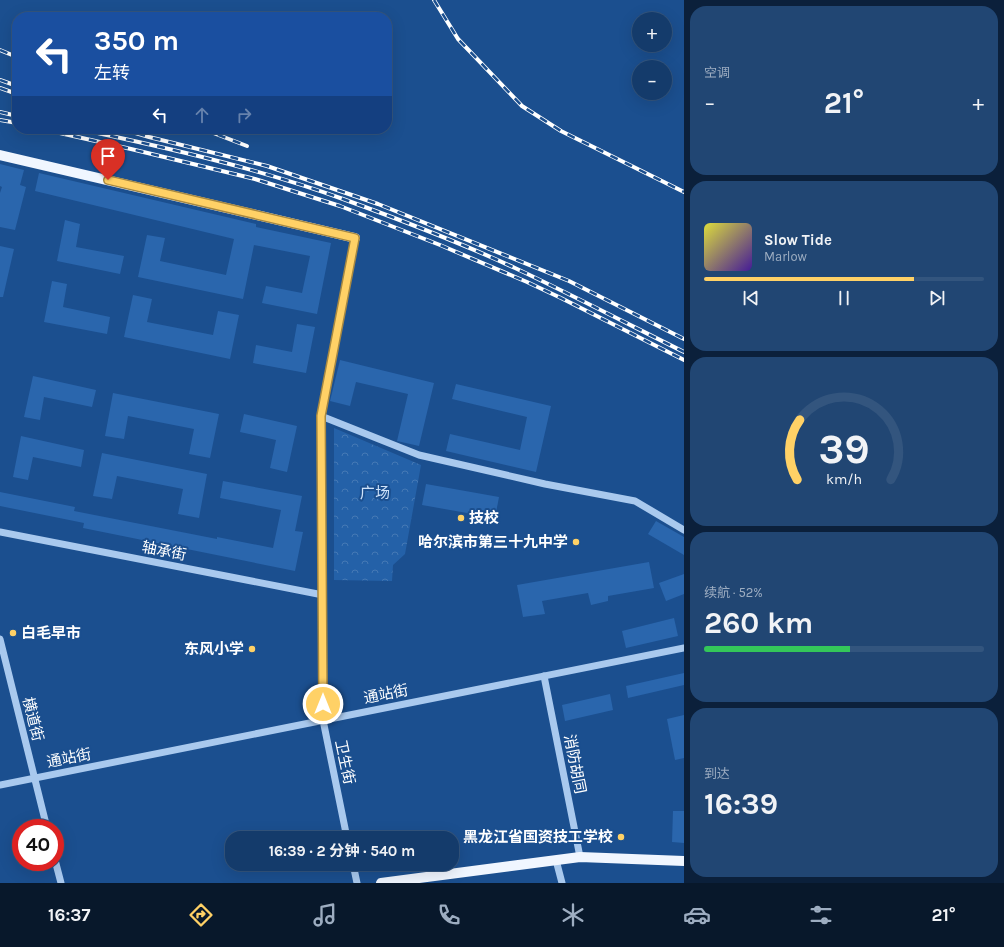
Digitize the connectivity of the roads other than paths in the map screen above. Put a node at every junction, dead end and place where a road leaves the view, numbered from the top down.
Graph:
1 (0, 155) edge
2 (355, 238) joint
3 (321, 416) junction
4 (684, 530) edge
5 (0, 532) edge
6 (323, 595) junction
7 (0, 639) edge
8 (684, 648) edge
9 (544, 676) junction
10 (323, 720) junction
11 (35, 778) junction
12 (0, 785) edge
13 (45, 819) edge
14 (346, 831) edge
15 (580, 857) junction
16 (556, 860) junction
17 (684, 861) edge
18 (58, 871) edge
19 (354, 871) edge
20 (61, 883) edge
21 (357, 883) edge
22 (381, 883) edge
23 (562, 883) edge

1 - 2 main road
2 - 3 street, 卫生街
3 - 4 street
3 - 6 street, 卫生街
5 - 6 street, 轴承街
6 - 10 street, 卫生街
7 - 11 street, 横道街
8 - 9 street, 通站街
9 - 10 street, 通站街
9 - 15 street, 消防胡同
10 - 11 street, 通站街
10 - 14 street, 卫生街
11 - 12 street, 通站街
11 - 13 street, 横道街
15 - 16 main road
15 - 17 main road
16 - 22 main road
16 - 23 street
18 - 20 street
19 - 21 street

